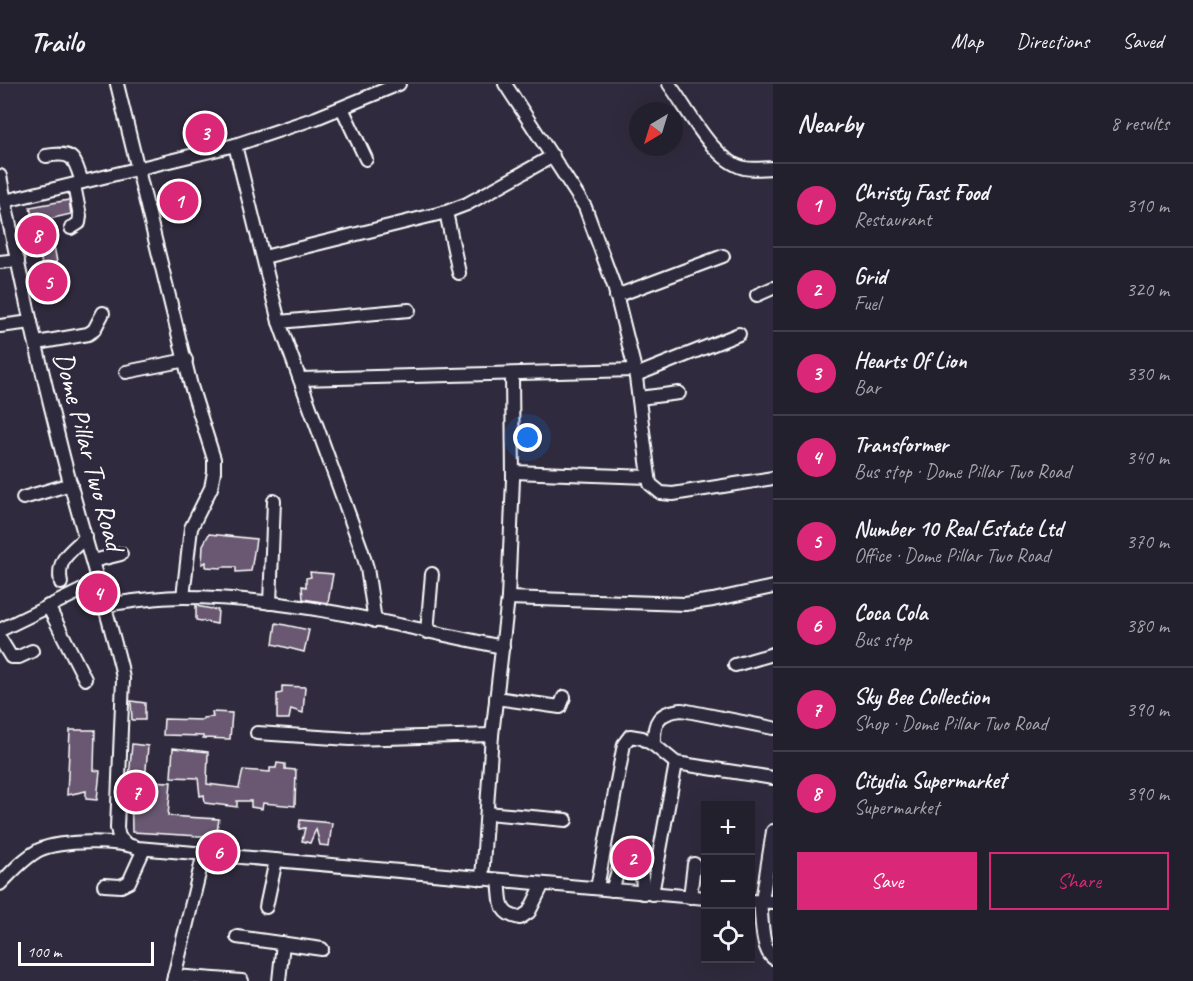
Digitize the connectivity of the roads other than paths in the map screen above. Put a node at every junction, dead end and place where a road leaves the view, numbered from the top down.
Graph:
1 (505, 84) edge
2 (669, 84) edge
3 (120, 85) edge
4 (395, 85) edge
5 (342, 108) junction
6 (235, 145) junction
7 (46, 156) dead end
8 (554, 156) junction
9 (366, 159) dead end
10 (137, 168) junction
11 (773, 168) edge
12 (0, 176) edge
13 (78, 184) junction
14 (5, 201) junction
15 (446, 212) junction
16 (70, 228) dead end
17 (723, 256) dead end
18 (264, 257) junction
19 (18, 260) junction
20 (0, 262) edge
21 (459, 273) dead end
22 (773, 288) edge
23 (757, 295) dead end
24 (616, 296) junction
25 (409, 310) dead end
26 (103, 313) dead end
27 (31, 322) junction
28 (279, 322) junction
29 (0, 326) edge
30 (739, 334) dead end
31 (37, 343) junction
32 (186, 360) junction
33 (126, 372) dead end
34 (636, 372) junction
35 (512, 375) junction
36 (300, 379) junction
37 (680, 393) dead end
38 (639, 398) junction
39 (513, 472) junction
40 (648, 477) junction
41 (773, 478) edge
42 (71, 484) junction
43 (23, 498) dead end
44 (274, 501) dead end
45 (86, 537) junction
46 (121, 554) dead end
47 (93, 561) junction
48 (432, 574) dead end
49 (99, 582) junction
50 (61, 583) dead end
51 (773, 587) edge
52 (183, 597) junction
53 (508, 598) junction
54 (270, 603) junction
55 (106, 605) junction
56 (48, 606) junction
57 (375, 621) junction
58 (1, 630) edge
59 (427, 632) junction
60 (503, 647) junction
61 (32, 651) dead end
62 (773, 654) edge
63 (735, 665) dead end
64 (85, 679) dead end
65 (564, 697) dead end
66 (496, 698) junction
67 (773, 728) edge
68 (257, 733) dead end
69 (492, 735) junction
70 (654, 745) junction
71 (676, 763) junction
72 (773, 778) edge
73 (487, 813) junction
74 (566, 820) dead end
75 (773, 831) edge
76 (126, 844) junction
77 (144, 849) junction
78 (204, 853) junction
79 (276, 860) junction
80 (694, 864) dead end
81 (482, 879) junction
82 (499, 880) junction
83 (543, 884) junction
84 (0, 885) edge
85 (104, 885) dead end
86 (597, 888) junction
87 (612, 890) junction
88 (647, 893) junction
89 (690, 897) junction
90 (701, 898) edge
91 (761, 901) edge
92 (266, 907) dead end
93 (237, 937) dead end
94 (283, 943) junction
95 (322, 949) dead end
96 (773, 958) edge
97 (174, 978) edge
98 (242, 981) edge
99 (279, 981) edge

1 - 8 street
2 - 11 street
3 - 10 street
4 - 5 street
5 - 6 street
5 - 9 street
6 - 10 street
6 - 18 street
7 - 13 street
8 - 15 street
8 - 24 street
10 - 13 street
10 - 32 street
12 - 14 street, Dome Pillar Two Road
13 - 14 street
13 - 16 street
14 - 19 street, Dome Pillar Two Road
15 - 18 street
15 - 21 street
17 - 24 street
18 - 28 street
19 - 20 street
19 - 27 street, Dome Pillar Two Road
22 - 23 street
24 - 34 street
25 - 28 street
26 - 31 street
27 - 29 street
27 - 31 street, Dome Pillar Two Road
28 - 36 street
30 - 34 street
31 - 42 street, Dome Pillar Two Road
32 - 33 street
32 - 52 street
34 - 35 street
34 - 38 street
35 - 36 street
35 - 39 street
36 - 57 street
37 - 38 street
38 - 40 street
39 - 40 street
39 - 53 street
40 - 41 street
42 - 43 street
42 - 45 street, Dome Pillar Two Road
44 - 54 street
45 - 47 street, Dome Pillar Two Road
45 - 50 street
46 - 47 street
47 - 49 street, Dome Pillar Two Road
48 - 59 street
49 - 55 street, Dome Pillar Two Road
49 - 56 street
51 - 53 street
52 - 54 street
52 - 55 street
53 - 60 street
54 - 57 street
55 - 76 street, Dome Pillar Two Road
56 - 58 street
56 - 64 street
57 - 59 street
58 - 61 street
59 - 60 street
60 - 66 street
62 - 63 street
65 - 66 street
66 - 69 street
67 - 70 street
68 - 69 street
69 - 73 street
70 - 71 street
70 - 86 street
71 - 72 street
71 - 88 street
73 - 74 street
73 - 81 street
75 - 91 street
76 - 77 street
76 - 84 street
77 - 78 street
77 - 85 street
78 - 79 street
78 - 97 street
79 - 81 street
79 - 92 street
80 - 89 street
81 - 82 street
82 - 83 street
82 - 83 street
83 - 86 street
86 - 87 street
87 - 88 street
87 - 88 street
88 - 89 street
89 - 90 street
91 - 96 street
93 - 94 street
94 - 95 street
94 - 99 street
97 - 98 street

